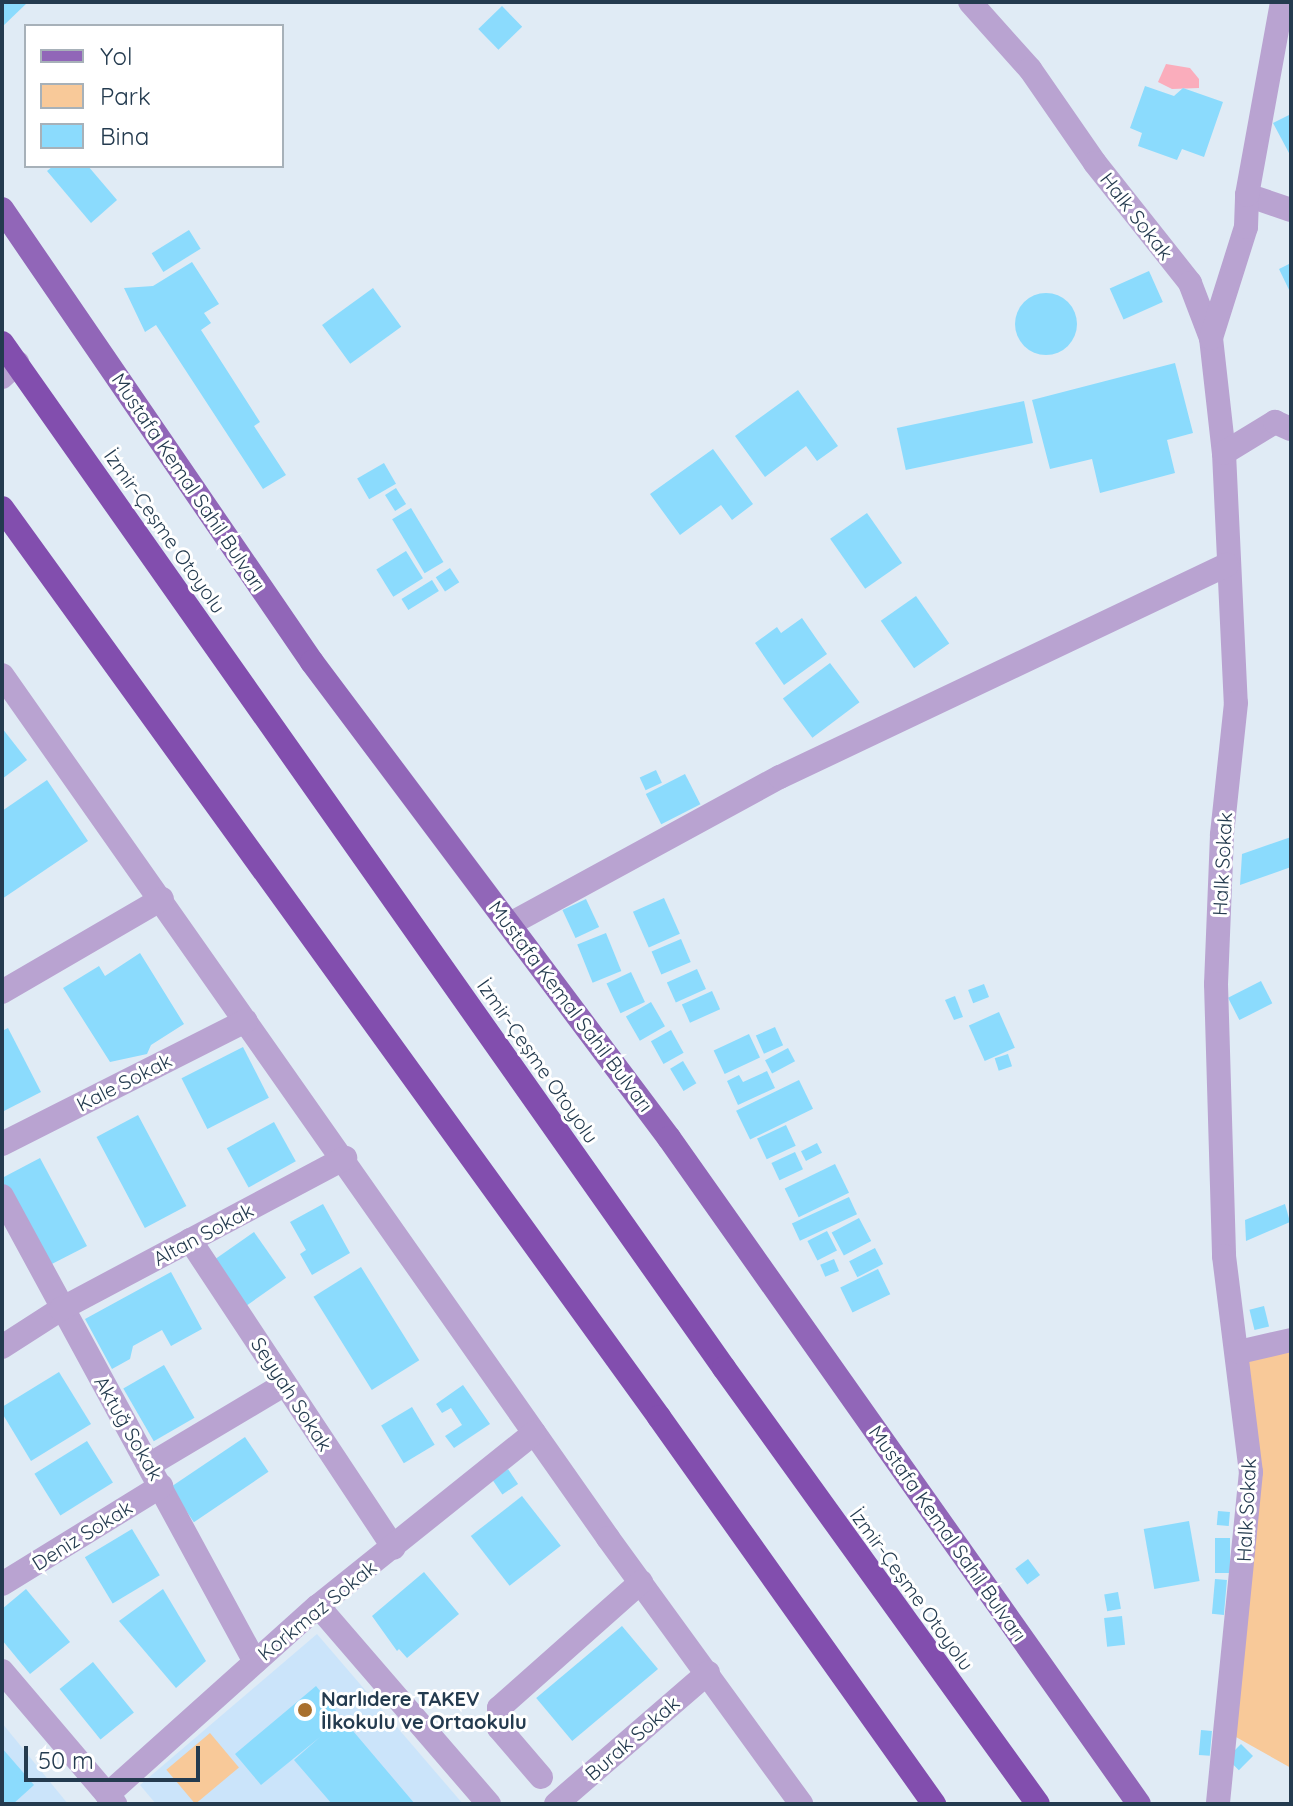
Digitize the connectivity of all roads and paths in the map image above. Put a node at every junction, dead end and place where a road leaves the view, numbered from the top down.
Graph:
1 (970, 2) edge
2 (1282, 2) edge
3 (1247, 195) junction
4 (2, 209) edge
5 (1291, 210) edge
6 (1211, 338) junction
7 (2, 343) edge
8 (9, 370) edge
9 (1291, 429) edge
10 (1224, 453) junction
11 (2, 508) edge
12 (1227, 565) junction
13 (2, 675) edge
14 (162, 899) junction
15 (510, 924) junction
16 (2, 992) edge
17 (246, 1021) junction
18 (2, 1144) edge
19 (345, 1158) junction
20 (2, 1196) edge
21 (190, 1240) junction
22 (61, 1309) junction
23 (1291, 1340) edge
24 (2, 1347) edge
25 (1239, 1352) junction
26 (285, 1384) junction
27 (534, 1433) junction
28 (155, 1475) junction
29 (394, 1548) junction
30 (641, 1582) junction
31 (2, 1584) edge
32 (318, 1606) junction
33 (255, 1662) junction
34 (2, 1671) edge
35 (708, 1673) junction
36 (541, 1777) dead end
37 (111, 1800) edge
38 (489, 1804) edge
39 (556, 1804) edge
40 (801, 1804) edge
41 (934, 1804) edge
42 (1038, 1804) edge
43 (1139, 1804) edge
44 (1218, 1804) edge

1 - 6 street, Halk Sokak
2 - 3 street
3 - 5 street
3 - 6 street
4 - 15 main road, Mustafa Kemal Sahil Bulvarı
6 - 10 street, Halk Sokak
7 - 8 highway, İzmir-Çeşme Otoyolu
8 - 42 highway, İzmir-Çeşme Otoyolu
9 - 10 street
10 - 12 street, Halk Sokak
11 - 41 highway
12 - 15 street
12 - 25 street, Halk Sokak
13 - 14 street
14 - 16 street
14 - 17 street
15 - 43 main road, Mustafa Kemal Sahil Bulvarı
17 - 18 street, Kale Sokak
17 - 19 street
19 - 21 street, Altan Sokak
19 - 27 street
20 - 22 street, Aktuğ Sokak
21 - 22 street, Altan Sokak
21 - 26 street, Seyyah Sokak
22 - 24 street, Altan Sokak
22 - 28 street, Aktuğ Sokak
23 - 25 street
25 - 44 street, Halk Sokak
26 - 28 street, Deniz Sokak
26 - 29 street, Seyyah Sokak
27 - 29 street, Korkmaz Sokak
27 - 30 street
28 - 31 street, Deniz Sokak
28 - 33 street, Aktuğ Sokak
29 - 32 street, Korkmaz Sokak
30 - 35 street
30 - 36 street
32 - 33 street, Korkmaz Sokak
32 - 38 street
33 - 37 street, Korkmaz Sokak
34 - 37 street
35 - 39 street, Burak Sokak
35 - 40 street

